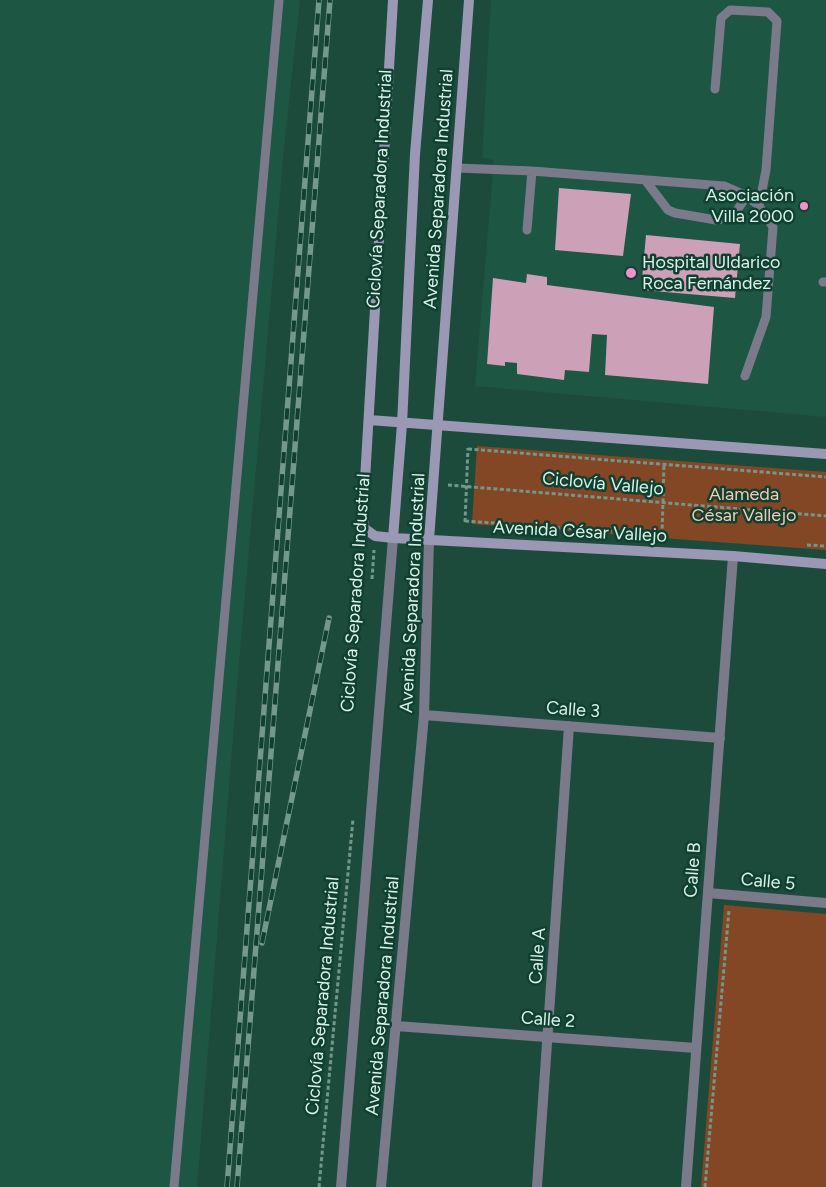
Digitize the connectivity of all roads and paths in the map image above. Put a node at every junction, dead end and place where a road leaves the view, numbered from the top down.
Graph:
1 (278, 0) edge
2 (393, 0) edge
3 (428, 0) edge
4 (469, 0) edge
5 (715, 89) dead end
6 (458, 168) junction
7 (532, 171) junction
8 (645, 180) junction
9 (747, 196) junction
10 (759, 206) junction
11 (527, 230) dead end
12 (745, 376) dead end
13 (368, 420) junction
14 (402, 424) junction
15 (438, 426) junction
16 (469, 429) junction
17 (468, 449) junction
18 (826, 454) edge
19 (664, 464) junction
20 (826, 477) edge
21 (433, 483) junction
22 (466, 487) junction
23 (663, 503) junction
24 (826, 516) edge
25 (465, 521) junction
26 (662, 535) junction
27 (375, 536) junction
28 (672, 536) dead end
29 (394, 538) junction
30 (429, 540) junction
31 (464, 542) junction
32 (797, 544) dead end
33 (826, 546) edge
34 (733, 556) junction
35 (826, 564) edge
36 (372, 584) dead end
37 (424, 715) junction
38 (569, 726) junction
39 (720, 738) junction
40 (353, 817) dead end
41 (708, 893) junction
42 (826, 902) edge
43 (738, 911) dead end
44 (396, 1026) junction
45 (549, 1036) junction
46 (696, 1048) junction
47 (174, 1187) edge
48 (319, 1187) edge
49 (341, 1187) edge
50 (382, 1187) edge
51 (537, 1187) edge
52 (686, 1187) edge
53 (704, 1187) edge

1 - 47 lane
2 - 13 main road
3 - 14 main road, Avenida Separadora Industrial
4 - 6 main road, Avenida Separadora Industrial
5 - 10 lane
6 - 7 lane
6 - 15 main road, Avenida Separadora Industrial
7 - 8 lane
7 - 11 lane
8 - 9 lane
8 - 9 lane
9 - 10 lane
10 - 12 lane
13 - 14 main road
13 - 27 main road
14 - 15 main road
14 - 29 main road, Avenida Separadora Industrial
15 - 16 main road
15 - 21 main road, Avenida Separadora Industrial
16 - 17 path
16 - 18 main road
17 - 19 path
17 - 22 path
19 - 20 path
19 - 23 path
21 - 22 path, Ciclovía Vallejo
21 - 30 main road, Avenida Separadora Industrial
22 - 23 path, Ciclovía Vallejo
22 - 25 path
23 - 24 path, Ciclovía Vallejo
23 - 26 path
25 - 26 path
25 - 31 path
26 - 28 path
27 - 29 main road, Avenida César Vallejo
27 - 36 path, Ciclovía Separadora Industrial
29 - 30 main road, Avenida César Vallejo
29 - 49 street, Avenida Separadora Industrial
30 - 31 main road, Avenida César Vallejo
30 - 37 street, Avenida Separadora Industrial
31 - 34 main road, Avenida César Vallejo
32 - 33 path
34 - 35 main road, Avenida César Vallejo
34 - 39 street, Calle B
37 - 38 street, Calle 3
37 - 44 street, Avenida Separadora Industrial
38 - 39 street, Calle 3
38 - 45 street, Calle A
39 - 41 street, Calle B
40 - 48 path, Ciclovía Separadora Industrial
41 - 42 street, Calle 5
41 - 46 street, Calle B
43 - 53 path
44 - 45 street, Calle 2
44 - 50 street, Avenida Separadora Industrial
45 - 46 street, Calle 2
45 - 51 street, Calle A
46 - 52 street, Calle B

